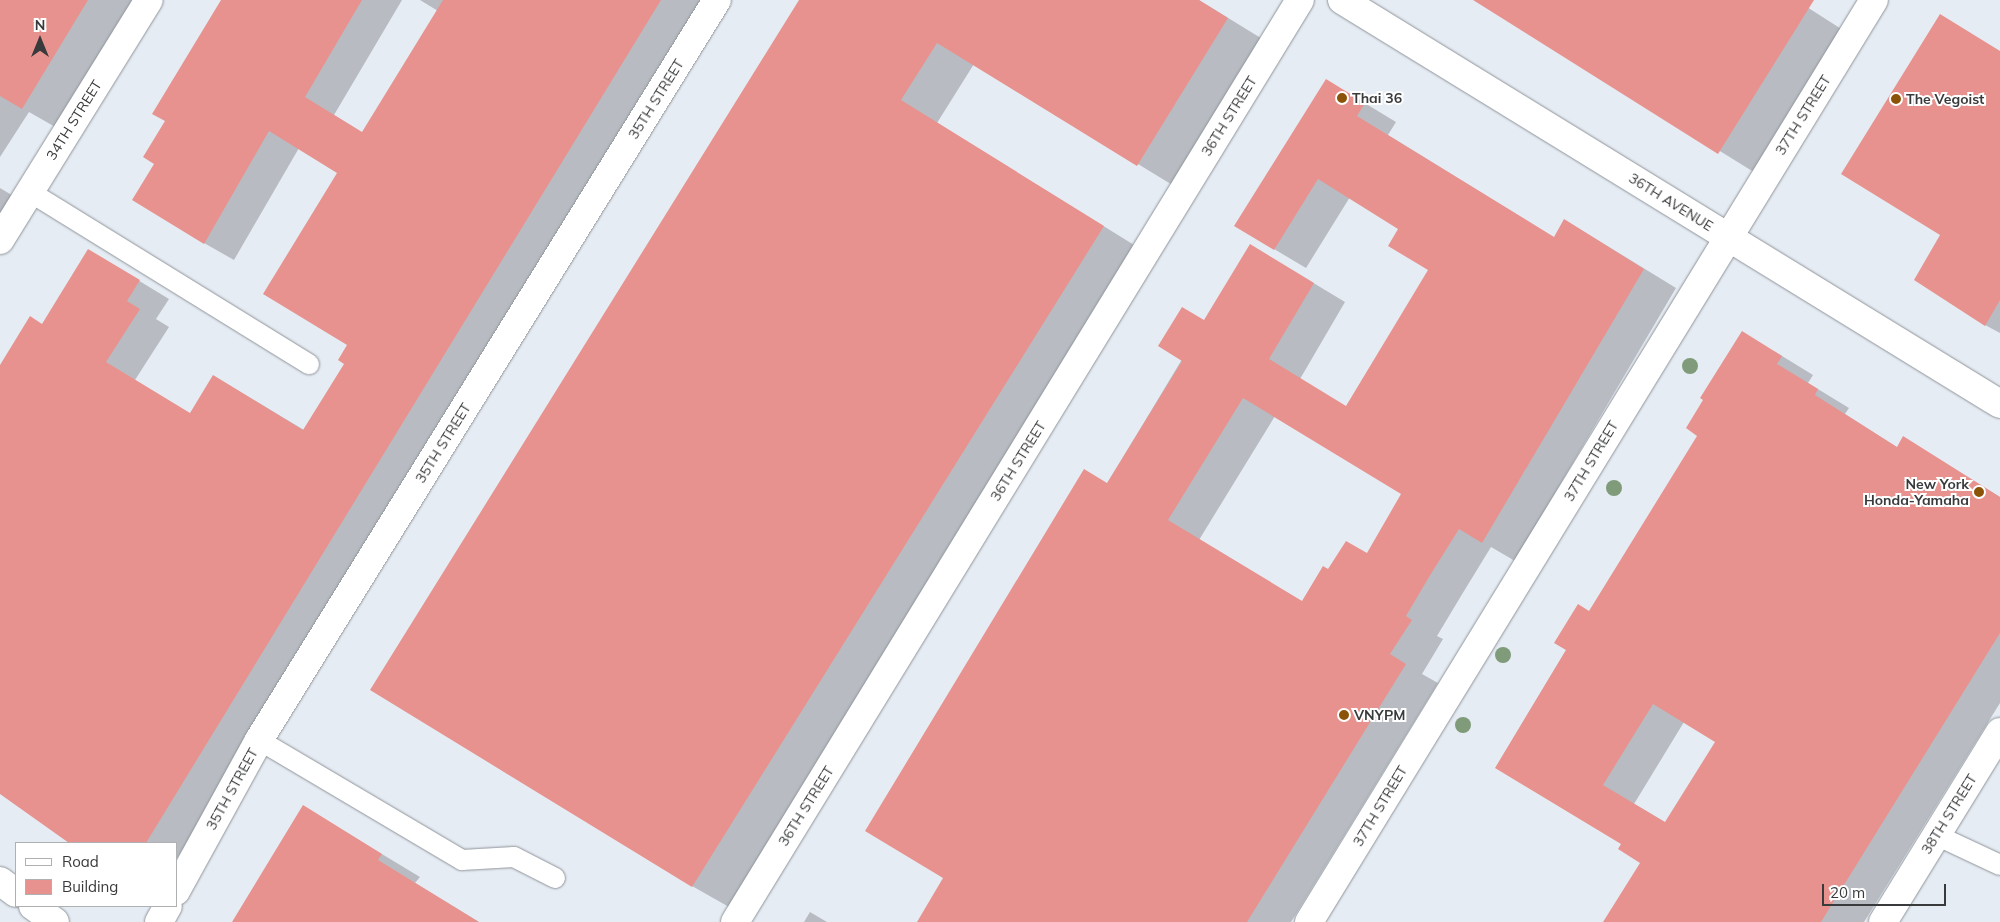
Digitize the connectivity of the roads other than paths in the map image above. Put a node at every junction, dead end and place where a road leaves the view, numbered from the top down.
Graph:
1 (149, 0) edge
2 (718, 0) edge
3 (1300, 0) edge
4 (1342, 0) edge
5 (1874, 0) edge
6 (30, 192) junction
7 (1728, 237) junction
8 (0, 240) edge
9 (309, 364) dead end
10 (2000, 404) edge
11 (2000, 732) edge
12 (259, 740) junction
13 (1936, 835) junction
14 (2000, 865) edge
15 (554, 878) dead end
16 (0, 881) edge
17 (178, 887) edge
18 (15, 892) edge
19 (34, 907) edge
20 (167, 907) edge
21 (55, 922) edge
22 (159, 922) edge
23 (735, 922) edge
24 (1309, 922) edge
25 (1882, 922) edge

1 - 6 street, 34TH STREET
2 - 12 street, 35TH STREET
3 - 23 street, 36TH STREET
4 - 7 street, 36TH AVENUE
5 - 7 street, 37TH STREET
6 - 8 street, 34TH STREET
6 - 9 lane
7 - 10 street, 36TH AVENUE
7 - 24 street, 37TH STREET
11 - 13 street, 38TH STREET
12 - 15 lane
12 - 17 street, 35TH STREET
13 - 14 lane
13 - 25 street, 38TH STREET
16 - 18 street
19 - 21 street
20 - 22 street

